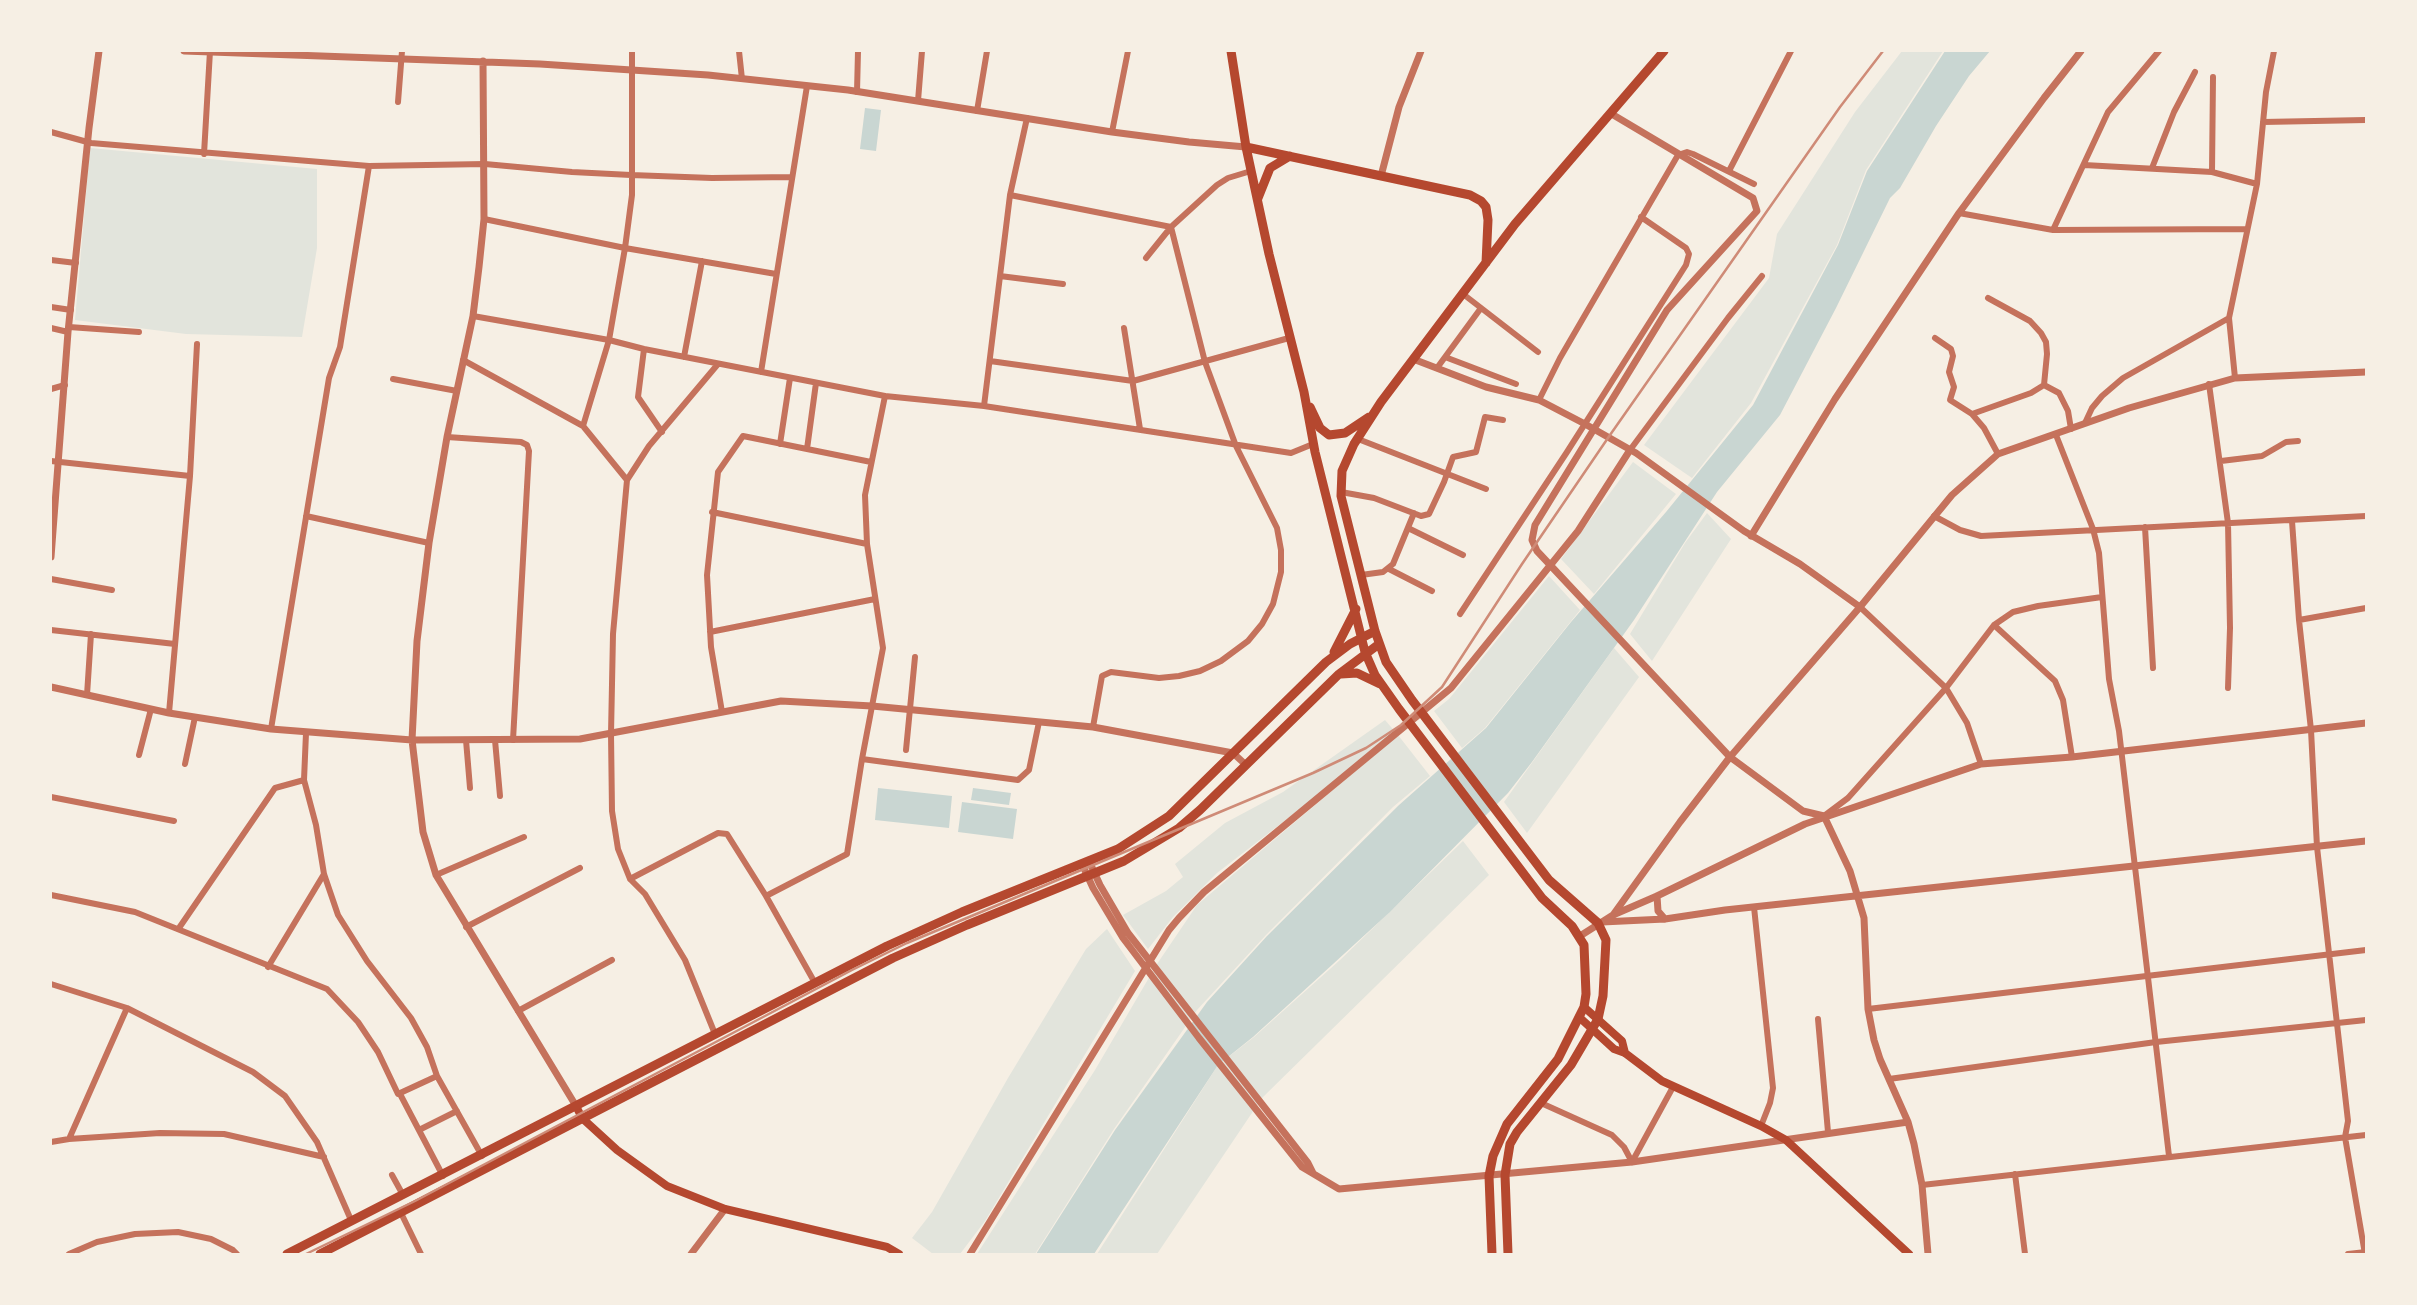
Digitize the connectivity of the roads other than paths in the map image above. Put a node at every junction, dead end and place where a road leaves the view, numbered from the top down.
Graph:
1 (99, 51) edge
2 (184, 51) edge
3 (632, 51) edge
4 (739, 51) edge
5 (858, 51) edge
6 (922, 51) edge
7 (986, 51) edge
8 (1128, 51) edge
9 (1231, 51) edge
10 (1421, 51) edge
11 (1664, 51) edge
12 (1791, 51) edge
13 (2081, 51) edge
14 (2159, 51) edge
15 (2274, 51) edge
16 (210, 52) edge
17 (305, 53) edge
18 (402, 55) edge
19 (484, 61) junction
20 (633, 69) junction
21 (2195, 72) dead end
22 (2213, 77) dead end
23 (742, 79) junction
24 (807, 86) junction
25 (857, 92) junction
26 (918, 101) junction
27 (398, 102) dead end
28 (977, 111) junction
29 (1610, 113) junction
30 (1027, 118) junction
31 (2366, 120) edge
32 (2263, 122) junction
33 (51, 132) edge
34 (1112, 132) junction
35 (88, 143) junction
36 (1232, 146) junction
37 (1246, 147) junction
38 (204, 154) junction
39 (1678, 155) junction
40 (1290, 156) junction
41 (1249, 160) junction
42 (485, 164) junction
43 (2084, 165) junction
44 (369, 166) junction
45 (2152, 168) junction
46 (1251, 171) junction
47 (1730, 171) junction
48 (2212, 172) junction
49 (631, 175) junction
50 (1381, 176) junction
51 (792, 177) junction
52 (1754, 184) dead end
53 (2256, 184) junction
54 (1010, 195) junction
55 (1258, 200) junction
56 (1959, 213) junction
57 (1641, 218) junction
58 (484, 219) junction
59 (1171, 227) junction
60 (2247, 229) junction
61 (2053, 230) junction
62 (625, 248) junction
63 (1146, 258) dead end
64 (51, 260) edge
65 (702, 261) junction
66 (76, 263) junction
67 (1486, 263) junction
68 (776, 275) junction
69 (1000, 276) junction
70 (1762, 276) dead end
71 (1063, 284) dead end
72 (1462, 294) junction
73 (1988, 298) dead end
74 (51, 307) edge
75 (1481, 308) junction
76 (71, 310) junction
77 (473, 316) junction
78 (2229, 318) junction
79 (1569, 321) dead end
80 (1579, 326) junction
81 (51, 328) edge
82 (1124, 328) dead end
83 (69, 330) junction
84 (139, 332) dead end
85 (1289, 338) junction
86 (1935, 338) dead end
87 (609, 340) junction
88 (197, 344) dead end
89 (644, 349) junction
90 (1538, 352) dead end
91 (684, 357) junction
92 (1445, 357) junction
93 (1413, 359) junction
94 (463, 360) junction
95 (990, 361) junction
96 (1205, 362) junction
97 (718, 364) junction
98 (1437, 368) junction
99 (761, 372) junction
100 (2366, 372) edge
101 (790, 378) junction
102 (2235, 378) junction
103 (393, 379) dead end
104 (1133, 381) junction
105 (816, 383) junction
106 (1516, 384) dead end
107 (2209, 384) junction
108 (2044, 385) junction
109 (65, 386) junction
110 (51, 389) edge
111 (457, 391) junction
112 (1304, 393) junction
113 (886, 396) junction
114 (1539, 400) junction
115 (984, 406) junction
116 (1374, 413) junction
117 (1972, 414) junction
118 (1503, 420) dead end
119 (2085, 423) junction
120 (1585, 424) junction
121 (583, 426) junction
122 (1140, 429) junction
123 (2071, 429) junction
124 (662, 432) junction
125 (2056, 435) junction
126 (447, 437) junction
127 (2298, 441) dead end
128 (1356, 442) junction
129 (780, 444) junction
130 (1313, 444) junction
131 (1236, 446) junction
132 (807, 449) junction
133 (1633, 452) junction
134 (1998, 454) junction
135 (55, 461) edge
136 (2221, 461) junction
137 (871, 462) junction
138 (1447, 473) junction
139 (190, 476) junction
140 (627, 480) junction
141 (1341, 489) junction
142 (1486, 489) dead end
143 (712, 512) junction
144 (1414, 513) junction
145 (306, 516) junction
146 (1934, 516) junction
147 (2366, 516) edge
148 (2292, 521) junction
149 (2228, 523) junction
150 (2145, 527) junction
151 (1408, 528) junction
152 (2093, 529) junction
153 (1748, 534) junction
154 (429, 543) junction
155 (867, 544) junction
156 (1463, 555) dead end
157 (51, 557) edge
158 (1389, 569) junction
159 (1362, 575) junction
160 (51, 579) edge
161 (112, 590) dead end
162 (1432, 591) dead end
163 (2102, 597) junction
164 (875, 599) junction
165 (1860, 607) junction
166 (2366, 608) edge
167 (1356, 609) junction
168 (1460, 614) dead end
169 (2300, 620) junction
170 (1994, 625) junction
171 (51, 630) edge
172 (1375, 631) junction
173 (710, 632) junction
174 (90, 634) junction
175 (1361, 638) junction
176 (175, 644) junction
177 (1378, 644) junction
178 (1365, 652) junction
179 (915, 657) dead end
180 (1326, 662) junction
181 (2153, 668) dead end
182 (1339, 674) junction
183 (1381, 684) junction
184 (51, 687) edge
185 (1946, 688) junction
186 (2228, 688) dead end
187 (87, 695) junction
188 (872, 706) junction
189 (151, 709) junction
190 (910, 709) junction
191 (722, 712) junction
192 (169, 713) junction
193 (195, 717) junction
194 (1039, 722) junction
195 (2366, 723) edge
196 (1093, 727) junction
197 (271, 729) junction
198 (2311, 730) junction
199 (306, 733) junction
200 (611, 734) junction
201 (412, 740) junction
202 (466, 740) junction
203 (495, 740) junction
204 (513, 740) junction
205 (906, 750) dead end
206 (2121, 750) junction
207 (1233, 753) junction
208 (139, 755) dead end
209 (1730, 757) junction
210 (2072, 757) junction
211 (862, 759) junction
212 (185, 764) dead end
213 (1981, 764) junction
214 (1245, 765) junction
215 (304, 780) junction
216 (470, 788) dead end
217 (500, 796) dead end
218 (51, 797) edge
219 (1824, 816) junction
220 (174, 821) dead end
221 (524, 837) dead end
222 (2366, 841) edge
223 (2317, 847) junction
224 (1086, 863) junction
225 (2135, 867) junction
226 (580, 868) dead end
227 (324, 874) junction
228 (436, 875) junction
229 (1091, 876) junction
230 (630, 879) junction
231 (51, 895) edge
232 (766, 896) junction
233 (1657, 896) junction
234 (1859, 896) junction
235 (1754, 906) junction
236 (1613, 915) junction
237 (1665, 919) junction
238 (1598, 922) junction
239 (466, 927) junction
240 (178, 928) junction
241 (1580, 936) junction
242 (2366, 950) edge
243 (2330, 954) junction
244 (611, 960) dead end
245 (268, 967) junction
246 (2148, 975) junction
247 (815, 983) junction
248 (51, 984) edge
249 (1584, 1007) junction
250 (127, 1008) junction
251 (1868, 1009) junction
252 (518, 1011) junction
253 (1579, 1017) junction
254 (1818, 1018) dead end
255 (1598, 1019) junction
256 (2366, 1020) edge
257 (2338, 1024) junction
258 (1593, 1028) junction
259 (715, 1034) junction
260 (2156, 1042) junction
261 (1625, 1053) junction
262 (437, 1076) junction
263 (1889, 1079) junction
264 (1673, 1087) junction
265 (400, 1094) junction
266 (1541, 1103) junction
267 (576, 1106) junction
268 (457, 1111) junction
269 (582, 1118) junction
270 (1908, 1122) junction
271 (1761, 1126) junction
272 (419, 1130) junction
273 (1828, 1132) junction
274 (2366, 1135) edge
275 (2345, 1137) junction
276 (69, 1139) junction
277 (1786, 1140) junction
278 (51, 1142) edge
279 (482, 1156) junction
280 (2169, 1156) junction
281 (324, 1157) junction
282 (1632, 1162) junction
283 (2015, 1174) junction
284 (391, 1175) dead end
285 (1505, 1175) junction
286 (443, 1176) junction
287 (1489, 1176) junction
288 (1922, 1185) junction
289 (403, 1195) junction
290 (725, 1209) junction
291 (401, 1213) junction
292 (351, 1220) junction
293 (2365, 1253) edge
294 (69, 1254) edge
295 (237, 1254) edge
296 (287, 1254) edge
297 (320, 1254) edge
298 (421, 1254) edge
299 (691, 1254) edge
300 (899, 1254) edge
301 (970, 1254) edge
302 (1492, 1254) edge
303 (1508, 1254) edge
304 (1909, 1254) edge
305 (1928, 1254) edge
306 (2025, 1254) edge
307 (2348, 1254) edge

1 - 35 street
2 - 16 street
3 - 20 street
4 - 23 street
5 - 25 street
6 - 26 street
7 - 28 street
8 - 34 street
9 - 37 main road
10 - 50 street
11 - 29 main road
12 - 47 street
13 - 56 street
14 - 43 street
15 - 32 street
16 - 17 street
16 - 38 street
17 - 18 street
18 - 19 street
18 - 27 street
19 - 20 street
19 - 42 street
20 - 23 street
20 - 49 street
21 - 45 street
22 - 48 street
23 - 24 street
24 - 25 street
24 - 51 street
25 - 26 street
26 - 28 street
28 - 30 street
29 - 39 street
29 - 67 main road
30 - 34 street
30 - 54 street
31 - 32 street
32 - 53 street
33 - 35 street
34 - 36 street
35 - 38 street
35 - 66 street
36 - 37 street
36 - 41 street
37 - 40 main road
37 - 41 main road
38 - 44 street
39 - 47 street
39 - 57 street
39 - 209 street
40 - 50 main road
40 - 55 main road
41 - 46 main road
42 - 44 street
42 - 49 street
42 - 58 street
43 - 45 street
43 - 61 street
44 - 145 street
45 - 48 street
46 - 55 main road
46 - 59 street
47 - 52 street
48 - 53 street
49 - 51 street
49 - 62 street
50 - 67 main road
51 - 68 street
53 - 60 street
54 - 59 street
54 - 69 street
55 - 85 main road
56 - 61 street
56 - 153 street
57 - 80 street
57 - 120 street
58 - 62 street
58 - 77 street
59 - 63 street
59 - 96 street
60 - 61 street
60 - 78 street
62 - 65 street
62 - 87 street
64 - 66 street
65 - 68 street
65 - 91 street
66 - 76 street
67 - 72 main road
68 - 99 street
69 - 71 street
69 - 95 street
70 - 133 street
72 - 75 street
72 - 93 main road
73 - 108 street
74 - 76 street
75 - 90 street
75 - 92 street
76 - 83 street
77 - 87 street
77 - 94 street
78 - 102 street
78 - 119 street
79 - 80 street
80 - 114 street
81 - 83 street
82 - 104 street
83 - 84 street
83 - 109 street
85 - 96 street
85 - 112 main road
86 - 117 street
87 - 89 street
87 - 121 street
88 - 139 street
89 - 91 street
89 - 124 street
91 - 97 street
92 - 98 street
92 - 106 street
93 - 98 street
93 - 116 main road
94 - 111 street
94 - 121 street
95 - 104 street
95 - 115 street
96 - 104 street
96 - 131 street
97 - 99 street
97 - 124 street
98 - 114 street
99 - 101 street
100 - 102 street
101 - 105 street
101 - 129 street
102 - 107 street
103 - 111 street
104 - 122 street
105 - 113 street
105 - 132 street
107 - 119 street
107 - 136 street
108 - 117 street
108 - 123 street
109 - 110 street
109 - 135 street
111 - 126 street
112 - 116 main road
112 - 130 main road
113 - 115 street
113 - 137 street
114 - 120 street
115 - 122 street
116 - 128 main road
117 - 134 street
118 - 138 street
119 - 123 street
120 - 133 street
120 - 168 street
121 - 140 street
122 - 131 street
123 - 125 street
124 - 140 street
125 - 134 street
125 - 152 street
126 - 154 street
126 - 204 street
127 - 136 street
128 - 138 street
128 - 141 main road
129 - 132 street
129 - 143 street
130 - 131 street
130 - 167 main road
131 - 196 street
132 - 137 street
133 - 153 street
133 - 301 street
134 - 146 street
135 - 139 street
135 - 157 street
136 - 149 street
137 - 155 street
138 - 142 street
138 - 144 street
139 - 176 street
140 - 200 street
141 - 144 street
141 - 159 main road
143 - 155 street
143 - 173 street
144 - 151 street
145 - 154 street
145 - 197 street
146 - 152 street
146 - 165 street
147 - 148 street
148 - 149 street
148 - 169 street
149 - 150 street
149 - 186 street
150 - 152 street
150 - 181 street
151 - 156 street
151 - 158 street
152 - 163 street
153 - 165 street
154 - 201 street
155 - 164 street
158 - 159 street
158 - 162 street
159 - 172 main road
160 - 161 street
163 - 170 street
163 - 206 street
164 - 173 street
164 - 188 street
165 - 185 street
165 - 209 street
166 - 169 street
167 - 175 main road
167 - 180 main road
169 - 198 street
170 - 185 street
170 - 210 street
171 - 174 street
172 - 175 main road
172 - 177 main road
173 - 191 street
174 - 176 street
174 - 187 street
175 - 178 main road
175 - 180 main road
176 - 192 street
177 - 178 main road
177 - 238 main road
178 - 182 main road
178 - 183 main road
179 - 190 street
180 - 207 main road
182 - 183 main road
182 - 214 main road
183 - 241 main road
184 - 187 street
185 - 213 street
185 - 219 street
187 - 189 street
188 - 190 street
188 - 191 street
188 - 211 street
189 - 192 street
189 - 208 street
190 - 194 street
190 - 205 street
191 - 200 street
192 - 193 street
193 - 197 street
193 - 212 street
194 - 196 street
194 - 211 street
195 - 198 street
196 - 207 street
197 - 199 street
198 - 206 street
198 - 223 street
199 - 201 street
199 - 215 street
200 - 204 street
200 - 230 street
201 - 202 street
201 - 228 street
202 - 203 street
202 - 216 street
203 - 204 street
203 - 217 street
206 - 210 street
206 - 225 street
207 - 214 street
207 - 224 main road
209 - 219 street
209 - 236 street
210 - 213 street
211 - 232 street
213 - 219 street
214 - 229 main road
215 - 227 street
215 - 240 street
218 - 220 street
219 - 233 street
219 - 234 street
221 - 228 street
222 - 223 street
223 - 225 street
223 - 243 street
224 - 229 street
224 - 247 main road
225 - 234 street
225 - 246 street
226 - 239 street
227 - 245 street
227 - 262 street
228 - 239 street
229 - 269 main road
229 - 287 street
230 - 232 street
230 - 259 street
231 - 240 street
232 - 247 street
233 - 236 street
233 - 237 street
234 - 235 street
234 - 251 street
235 - 237 street
235 - 271 street
236 - 238 street
237 - 238 street
238 - 241 street
238 - 255 main road
239 - 252 street
240 - 245 street
241 - 249 main road
242 - 243 street
243 - 246 street
243 - 257 street
244 - 252 street
245 - 265 street
246 - 251 street
246 - 260 street
247 - 259 main road
248 - 250 street
249 - 253 main road
249 - 255 main road
250 - 276 street
250 - 281 street
251 - 263 street
252 - 267 street
253 - 258 main road
253 - 287 main road
254 - 273 street
255 - 258 main road
255 - 261 main road
256 - 257 street
257 - 260 street
257 - 275 street
258 - 261 main road
258 - 266 main road
259 - 267 main road
260 - 263 street
260 - 280 street
261 - 264 main road
262 - 265 street
262 - 268 street
263 - 270 street
264 - 271 main road
264 - 282 street
265 - 272 street
266 - 282 street
266 - 285 main road
267 - 269 main road
267 - 279 main road
268 - 272 street
268 - 279 street
269 - 290 main road
269 - 291 main road
270 - 273 street
270 - 288 street
271 - 277 main road
272 - 286 street
273 - 277 street
274 - 275 street
275 - 280 street
275 - 293 street
276 - 278 street
276 - 281 street
277 - 282 street
277 - 304 main road
279 - 286 main road
280 - 283 street
281 - 292 street
282 - 285 street
283 - 288 street
283 - 306 street
284 - 289 street
285 - 287 street
285 - 303 main road
286 - 289 main road
287 - 302 main road
288 - 305 street
289 - 292 main road
290 - 299 street
290 - 300 main road
291 - 297 main road
291 - 298 street
292 - 296 main road
293 - 307 street
294 - 295 street

